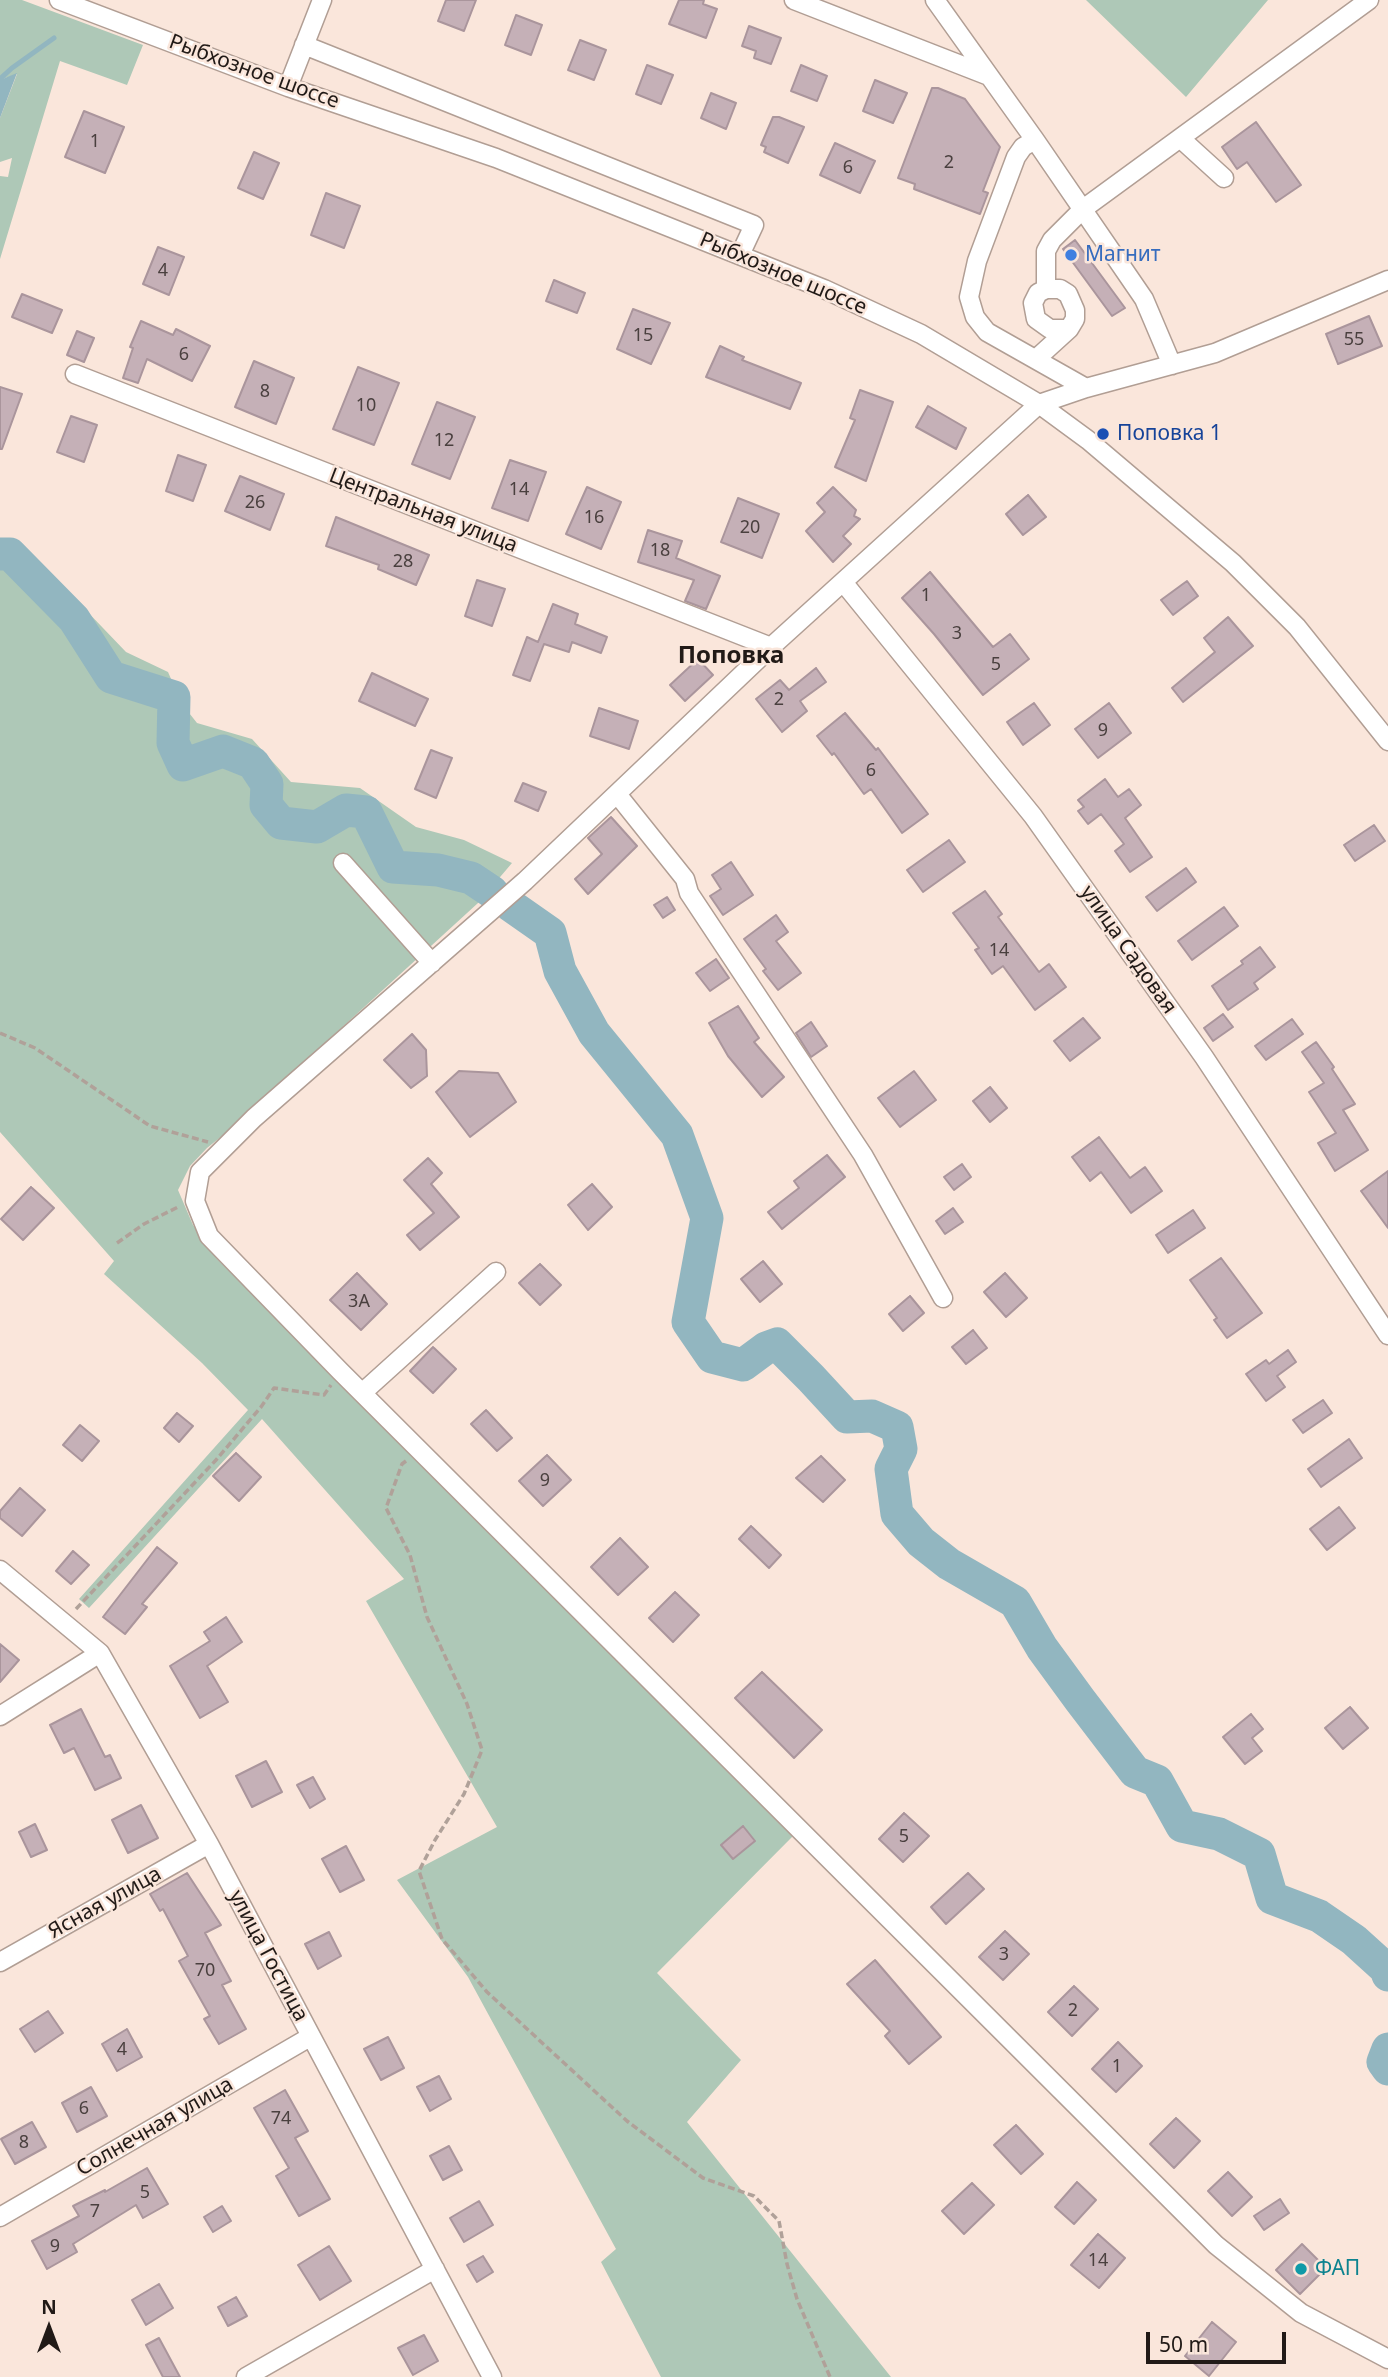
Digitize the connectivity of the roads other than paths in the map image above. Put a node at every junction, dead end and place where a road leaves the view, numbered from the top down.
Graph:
1 (59, 0) edge
2 (323, 0) edge
3 (794, 0) edge
4 (935, 0) edge
5 (1369, 0) edge
6 (304, 45) junction
7 (989, 76) junction
8 (288, 87) junction
9 (1180, 138) junction
10 (1035, 140) junction
11 (1224, 178) dead end
12 (1083, 209) junction
13 (740, 255) junction
14 (1388, 281) edge
15 (1046, 289) junction
16 (1069, 329) junction
17 (1036, 359) junction
18 (1172, 365) junction
19 (75, 374) dead end
20 (1086, 388) junction
21 (1039, 404) junction
22 (843, 582) junction
23 (771, 648) junction
24 (1388, 741) edge
25 (617, 794) junction
26 (342, 863) dead end
27 (432, 963) junction
28 (496, 1272) dead end
29 (943, 1298) dead end
30 (1388, 1335) edge
31 (362, 1393) junction
32 (0, 1570) edge
33 (100, 1653) junction
34 (0, 1716) edge
35 (209, 1844) junction
36 (0, 1962) edge
37 (310, 2038) junction
38 (0, 2217) edge
39 (435, 2269) junction
40 (1388, 2359) edge
41 (246, 2377) edge
42 (492, 2377) edge

1 - 8 street, Рыбхозное шоссе
2 - 6 street
3 - 7 street
4 - 7 street
5 - 9 street
6 - 8 street
6 - 13 street
7 - 10 street
8 - 13 street, Рыбхозное шоссе
9 - 11 street
9 - 12 street
10 - 12 street
10 - 17 street
12 - 15 street
12 - 18 street
13 - 21 street, Рыбхозное шоссе
14 - 18 street
15 - 16 street
15 - 16 street
16 - 17 street
17 - 20 street
18 - 20 street
19 - 23 street, Центральная улица
20 - 21 street
21 - 22 street
21 - 24 street, Рыбхозное шоссе
22 - 23 street
22 - 30 street, улица Садовая
23 - 25 street
25 - 27 street
25 - 29 street
26 - 27 street
27 - 31 street
28 - 31 street
31 - 40 street
32 - 33 street, улица Гостица
33 - 34 street
33 - 35 street, улица Гостица
35 - 36 street, Ясная улица
35 - 37 street, улица Гостица
37 - 38 street, Солнечная улица
37 - 39 street, улица Гостица
39 - 41 street
39 - 42 street, улица Гостица

